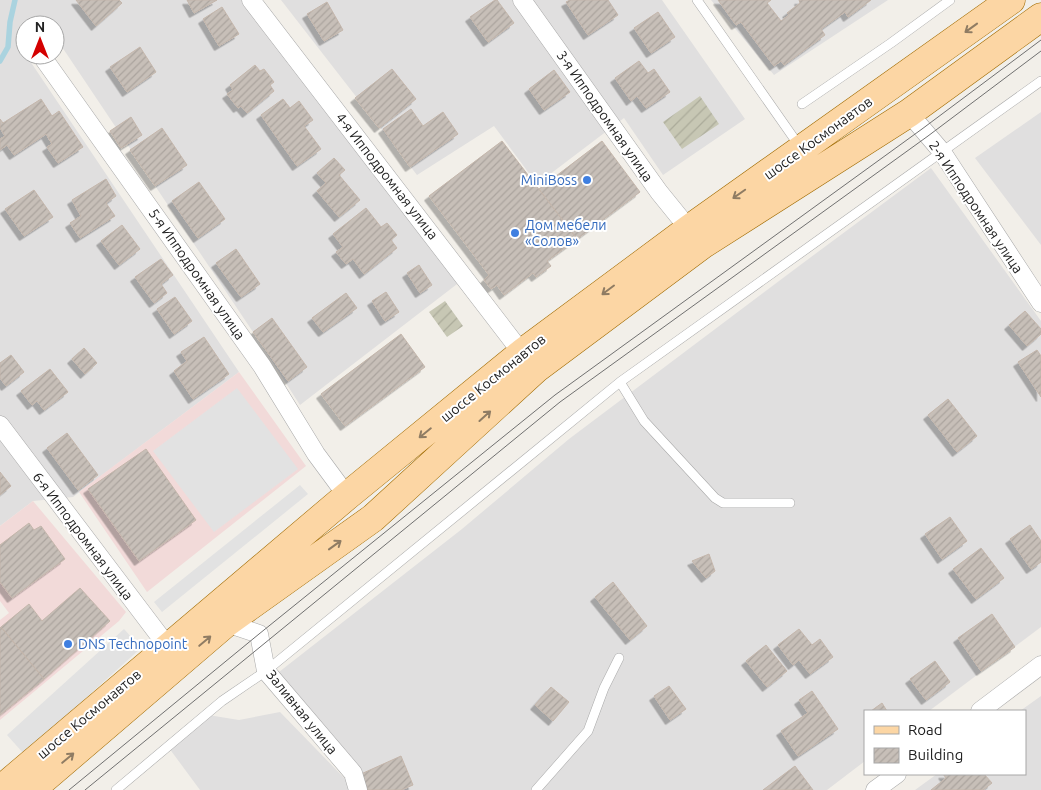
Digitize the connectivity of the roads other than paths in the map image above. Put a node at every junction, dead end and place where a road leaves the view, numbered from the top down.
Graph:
1 (251, 0) edge
2 (522, 0) edge
3 (696, 0) edge
4 (950, 0) edge
5 (1011, 0) edge
6 (1041, 17) edge
7 (48, 65) edge
8 (1041, 81) edge
9 (802, 104) dead end
10 (909, 113) junction
11 (802, 149) junction
12 (942, 152) junction
13 (689, 229) junction
14 (1041, 302) edge
15 (522, 353) junction
16 (620, 382) junction
17 (0, 425) edge
18 (347, 496) junction
19 (790, 503) dead end
20 (226, 623) junction
21 (168, 647) junction
22 (618, 658) dead end
23 (1041, 665) edge
24 (266, 671) junction
25 (981, 710) edge
26 (896, 775) edge
27 (10, 782) edge
28 (116, 790) edge
29 (358, 790) edge
30 (536, 790) edge
31 (875, 790) edge

1 - 15 street, 4-я Ипподромная улица
2 - 13 street, 3-я Ипподромная улица
3 - 11 lane
4 - 9 lane
5 -> 11 main road, шоссе Космонавтов
6 - 10 main road, шоссе Космонавтов
7 - 18 street, 5-я Ипподромная улица
8 - 12 lane
10 - 12 street, 2-я Ипподромная улица
20 -> 10 main road, шоссе Космонавтов
11 -> 13 main road, шоссе Космонавтов
12 - 14 street, 2-я Ипподромная улица
12 - 16 lane
13 -> 15 main road, шоссе Космонавтов
15 -> 18 main road, шоссе Космонавтов
16 - 19 lane
16 - 24 lane
17 - 21 street, 6-я Ипподромная улица
18 - 21 main road, шоссе Космонавтов
20 - 24 street, Заливная улица
27 -> 20 main road, шоссе Космонавтов
21 - 27 main road, шоссе Космонавтов
22 - 30 lane
23 - 25 street
24 - 28 lane
24 - 29 street, Заливная улица
26 - 31 street

